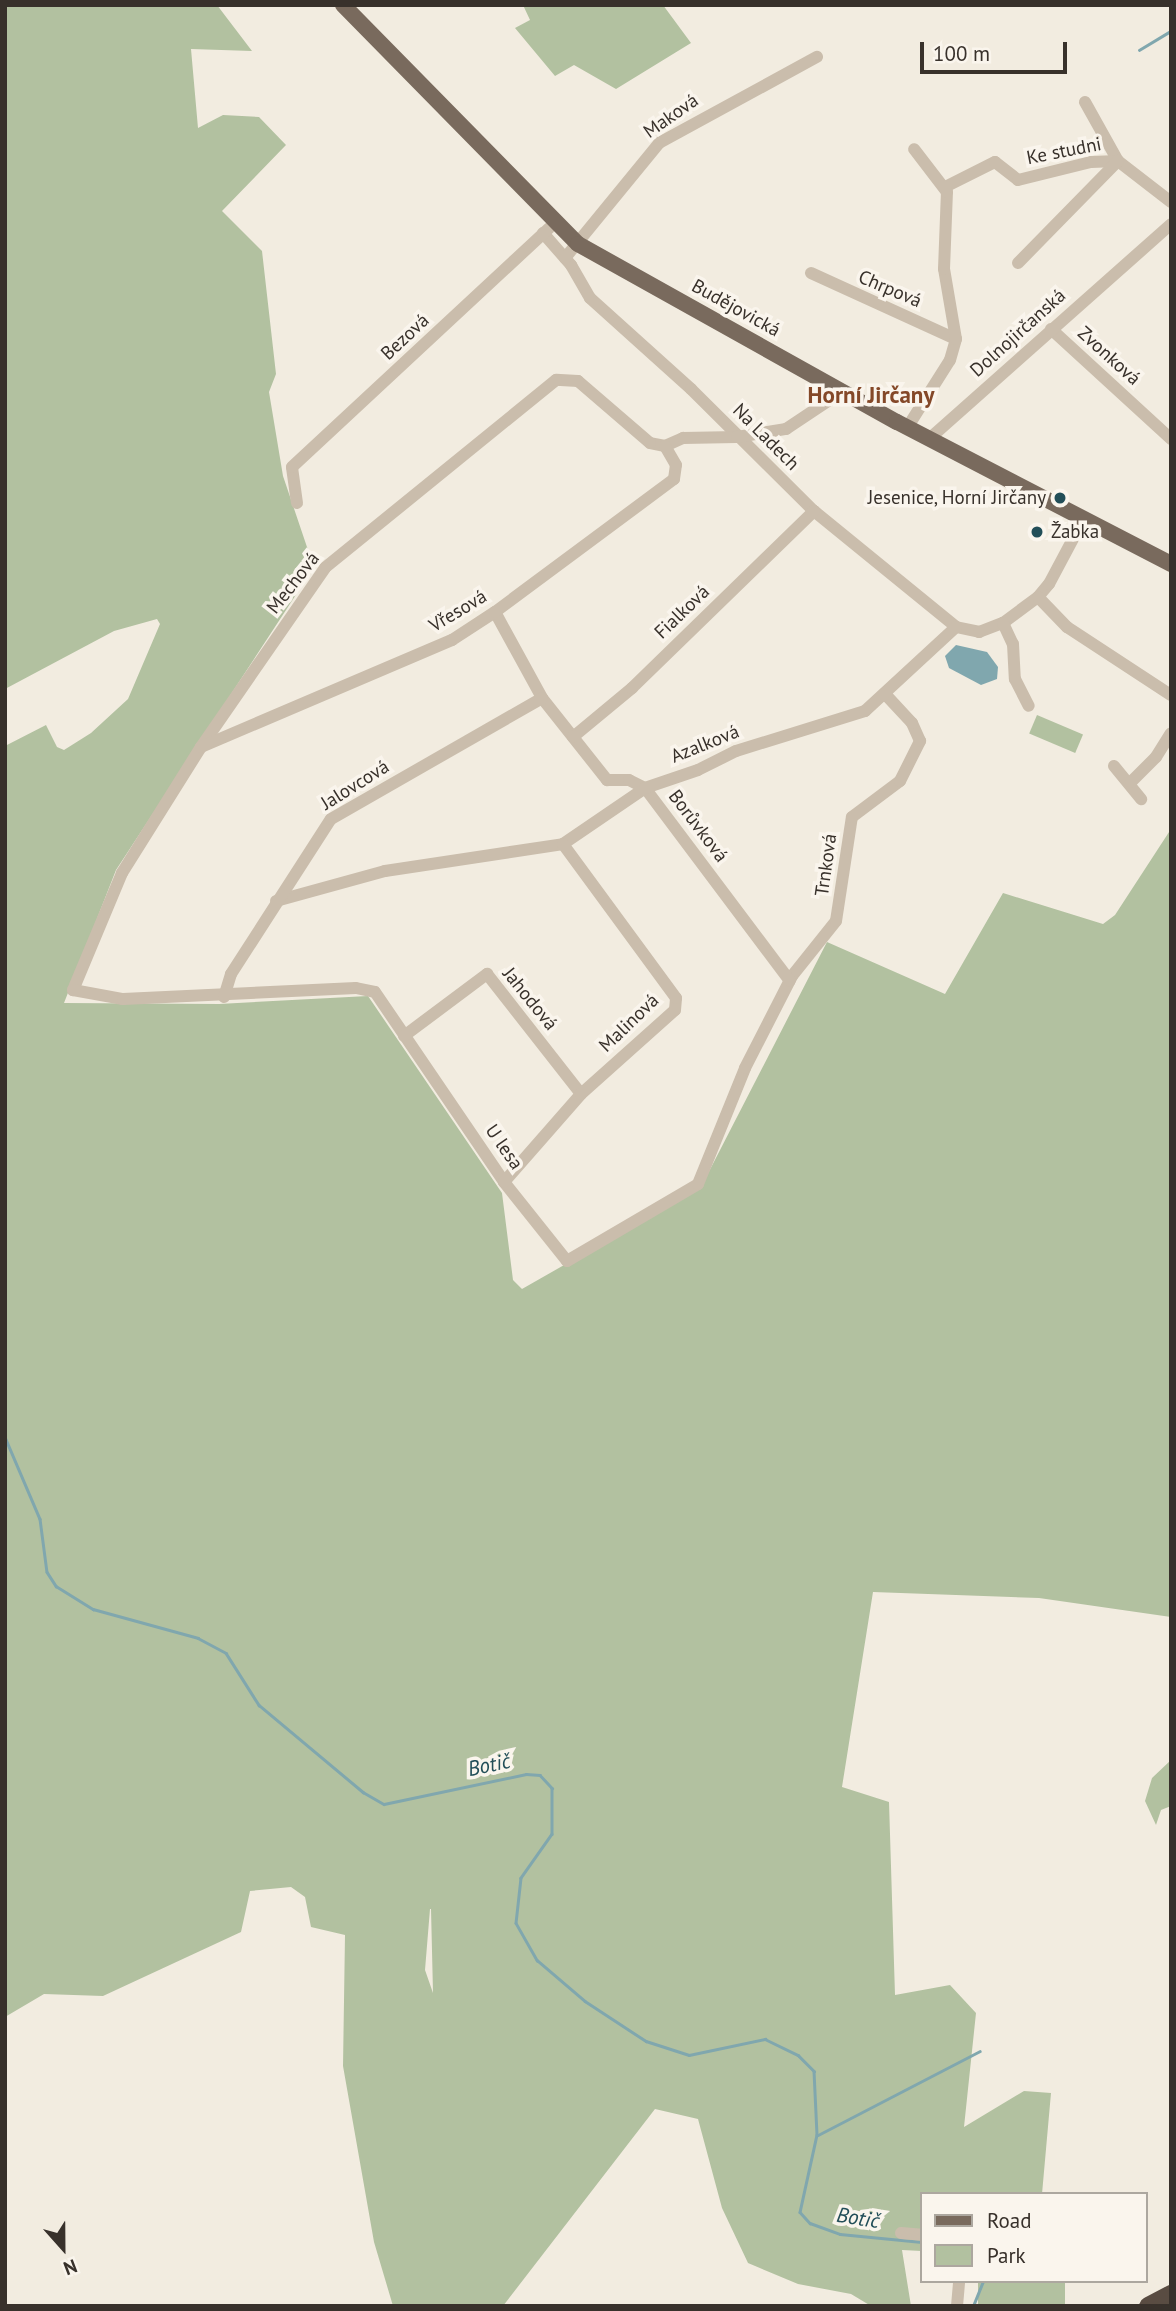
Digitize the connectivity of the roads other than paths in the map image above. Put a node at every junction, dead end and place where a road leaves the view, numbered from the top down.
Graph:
1 (343, 5) edge
2 (817, 57) dead end
3 (1085, 102) dead end
4 (914, 149) dead end
5 (1118, 160) junction
6 (946, 187) junction
7 (1171, 202) edge
8 (1171, 224) edge
9 (549, 228) junction
10 (578, 244) junction
11 (565, 258) junction
12 (1018, 263) dead end
13 (811, 272) dead end
14 (1051, 329) junction
15 (956, 339) junction
16 (843, 391) junction
17 (907, 428) junction
18 (737, 437) junction
19 (929, 439) junction
20 (1171, 439) edge
21 (665, 446) junction
22 (297, 503) dead end
23 (814, 511) junction
24 (1082, 522) junction
25 (1171, 564) edge
26 (1038, 597) junction
27 (495, 612) junction
28 (1003, 623) junction
29 (956, 627) junction
30 (886, 695) junction
31 (1171, 695) edge
32 (542, 698) junction
33 (1029, 706) dead end
34 (1171, 733) edge
35 (573, 737) junction
36 (201, 747) junction
37 (1114, 766) dead end
38 (1131, 782) junction
39 (645, 788) junction
40 (1141, 799) dead end
41 (563, 844) junction
42 (276, 901) junction
43 (790, 981) junction
44 (73, 990) joint
45 (224, 997) junction
46 (404, 1036) junction
47 (581, 1094) junction
48 (504, 1182) junction
49 (901, 2233) dead end
50 (920, 2235) edge
51 (959, 2283) edge
52 (1171, 2294) edge
53 (957, 2306) edge
54 (1148, 2306) edge

1 - 9 main road, Budějovická
2 - 10 street, Maková
3 - 5 street
4 - 6 street
5 - 6 street, Ke studni
5 - 7 street
5 - 12 street
6 - 15 street
8 - 14 street, Dolnojirčanská
9 - 10 main road, Budějovická
9 - 11 street, Na Ladech
9 - 22 street, Bezová
10 - 11 street
10 - 16 main road, Budějovická
11 - 18 street, Na Ladech
13 - 15 street, Chrpová
14 - 19 street, Dolnojirčanská
14 - 20 street, Zvonková
15 - 17 street
16 - 17 main road, Budějovická
16 - 18 street
17 - 19 main road, Budějovická
18 - 21 street
18 - 23 street, Na Ladech
19 - 24 main road, Budějovická
21 - 27 street, Vřesová
21 - 36 street, Mechová
23 - 29 street, Na Ladech
23 - 35 street, Fialková
24 - 25 main road, Budějovická
24 - 26 street
26 - 28 street
26 - 31 street
27 - 32 street, Borůvková
27 - 36 street, Vřesová
28 - 29 street
28 - 33 street
29 - 30 street, Azalková
30 - 39 street, Azalková
30 - 43 street, Trnková
32 - 35 street, Borůvková
32 - 42 street, Jalovcová
34 - 38 street
35 - 39 street, Borůvková
36 - 44 street, Mechová
37 - 38 street
38 - 40 street
39 - 41 street, Azalková
39 - 43 street, Borůvková
41 - 42 street, Azalková
41 - 47 street, Malinová
42 - 45 street, Jalovcová
43 - 48 street, U lesa
44 - 45 street, U lesa
45 - 46 street, U lesa
46 - 47 street, Jahodová
46 - 48 street, U lesa
47 - 48 street, Malinová
49 - 50 street
51 - 53 street
52 - 54 highway

